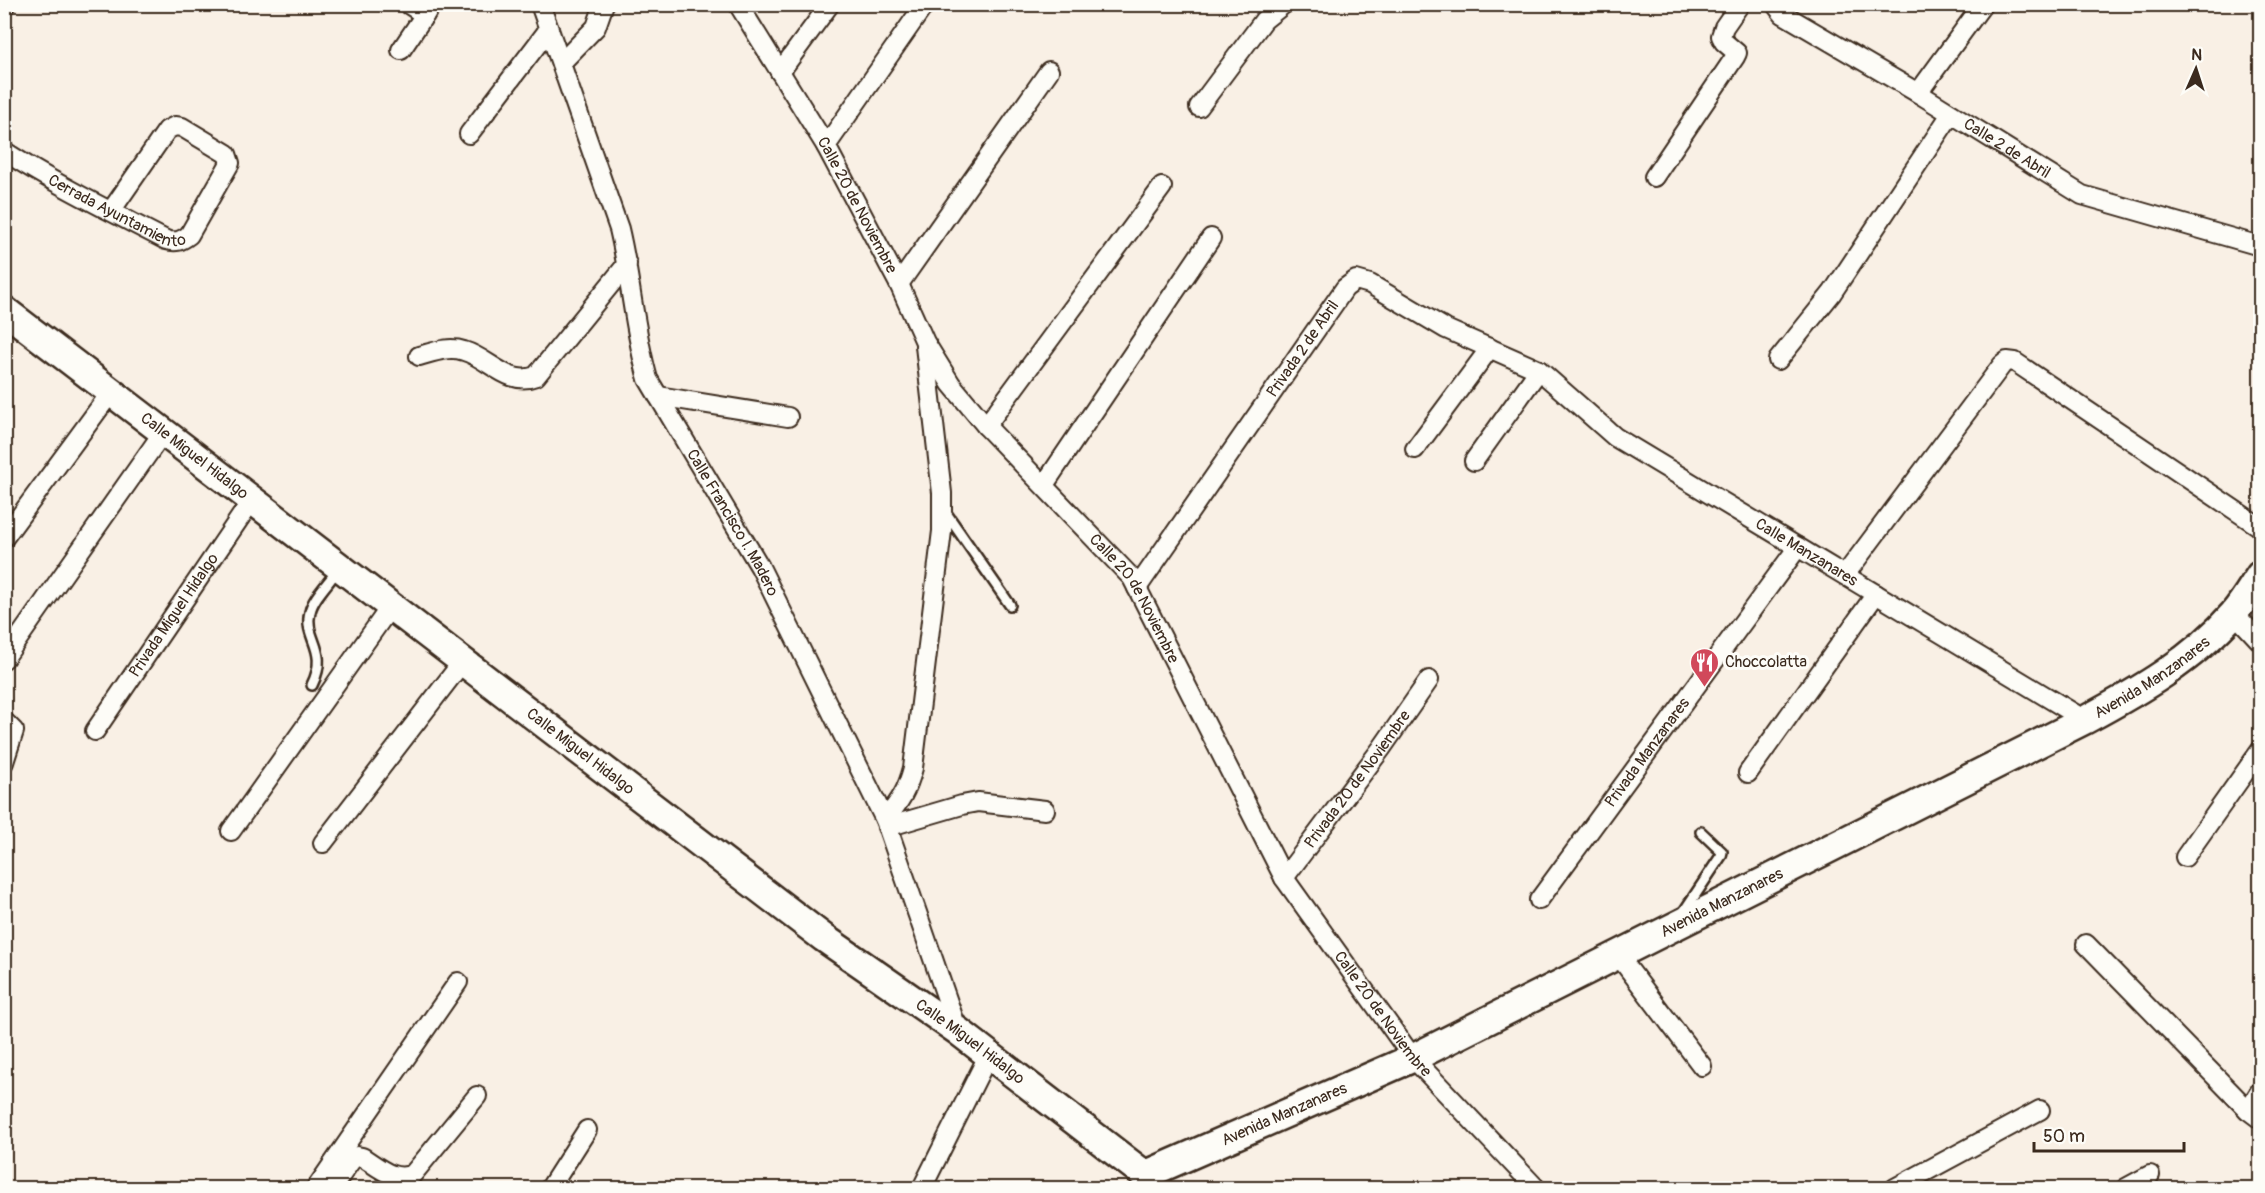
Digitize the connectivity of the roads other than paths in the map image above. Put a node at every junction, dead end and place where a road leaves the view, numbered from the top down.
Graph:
1 (408, 4) edge
2 (540, 4) edge
3 (604, 4) edge
4 (738, 4) edge
5 (830, 4) edge
6 (925, 4) edge
7 (1284, 4) edge
8 (1740, 4) edge
9 (1775, 4) edge
10 (1983, 4) edge
11 (428, 10) edge
12 (549, 29) junction
13 (401, 50) dead end
14 (561, 63) junction
15 (1049, 71) dead end
16 (780, 72) junction
17 (1918, 93) junction
18 (1199, 107) dead end
19 (1951, 114) junction
20 (468, 134) dead end
21 (826, 146) junction
22 (4, 151) edge
23 (1654, 177) dead end
24 (1161, 188) dead end
25 (111, 212) junction
26 (1211, 238) dead end
27 (2260, 246) edge
28 (627, 264) junction
29 (899, 284) junction
30 (4, 310) edge
31 (925, 342) junction
32 (1490, 348) junction
33 (418, 356) dead end
34 (1778, 360) dead end
35 (1539, 370) junction
36 (112, 391) junction
37 (658, 396) junction
38 (788, 417) dead end
39 (986, 426) junction
40 (164, 431) junction
41 (1415, 449) dead end
42 (1474, 462) dead end
43 (1044, 485) junction
44 (252, 500) junction
45 (943, 508) junction
46 (2260, 527) edge
47 (4, 538) edge
48 (1798, 547) junction
49 (339, 567) junction
50 (1845, 575) junction
51 (2260, 575) edge
52 (1137, 588) junction
53 (1876, 594) junction
54 (1010, 605) dead end
55 (391, 606) junction
56 (2234, 613) junction
57 (2260, 641) edge
58 (4, 659) edge
59 (463, 662) junction
60 (1429, 680) dead end
61 (312, 685) dead end
62 (2085, 720) junction
63 (4, 721) edge
64 (95, 731) dead end
65 (2260, 751) edge
66 (4, 762) edge
67 (1748, 773) dead end
68 (1045, 810) dead end
69 (886, 824) junction
70 (231, 831) dead end
71 (1701, 832) dead end
72 (323, 843) dead end
73 (2185, 857) dead end
74 (1284, 878) junction
75 (1539, 900) dead end
76 (1676, 926) junction
77 (2086, 945) dead end
78 (1618, 955) junction
79 (458, 982) dead end
80 (958, 1031) junction
81 (989, 1054) junction
82 (1413, 1058) junction
83 (1702, 1066) dead end
84 (2260, 1091) edge
85 (477, 1096) dead end
86 (2040, 1110) dead end
87 (2254, 1114) edge
88 (587, 1130) dead end
89 (2150, 1175) dead end
90 (1153, 1182) edge
91 (316, 1188) edge
92 (332, 1188) edge
93 (550, 1188) edge
94 (922, 1188) edge
95 (1536, 1188) edge
96 (1895, 1188) edge
97 (2126, 1188) edge

1 - 11 street
2 - 12 street, Calle Francisco I. Madero
3 - 14 street
4 - 16 street, Calle 20 de Noviembre
5 - 16 street
6 - 21 street
7 - 18 street
8 - 23 street
9 - 17 street, Calle 2 de Abril
10 - 17 street
11 - 13 street
12 - 14 street, Calle Francisco I. Madero
12 - 20 street
14 - 28 street, Calle Francisco I. Madero
15 - 29 street
16 - 21 street, Calle 20 de Noviembre
17 - 19 street, Calle 2 de Abril
19 - 27 street, Calle 2 de Abril
19 - 34 street
21 - 29 street, Calle 20 de Noviembre
22 - 25 street, Cerrada Ayuntamiento
24 - 39 street
25 - 25 street, Cerrada Ayuntamiento
26 - 43 street
28 - 33 street
28 - 37 street, Calle Francisco I. Madero
29 - 31 street, Calle 20 de Noviembre
30 - 36 street, Calle Miguel Hidalgo
31 - 39 street, Calle 20 de Noviembre
31 - 45 street
32 - 35 street, Privada 2 de Abril
32 - 41 street
32 - 52 street, Privada 2 de Abril
35 - 42 street
35 - 48 street, Calle Manzanares
36 - 40 street, Calle Miguel Hidalgo
36 - 47 street
37 - 38 street
37 - 69 street, Calle Francisco I. Madero
39 - 43 street, Calle 20 de Noviembre
40 - 44 street, Calle Miguel Hidalgo
40 - 58 street
43 - 52 street, Calle 20 de Noviembre
44 - 49 street, Calle Miguel Hidalgo
44 - 64 street, Privada Miguel Hidalgo
45 - 54 lane
45 - 69 street
46 - 50 street
48 - 50 street, Calle Manzanares
48 - 75 street, Privada Manzanares
49 - 55 street, Calle Miguel Hidalgo
49 - 61 lane
50 - 53 street, Calle Manzanares
51 - 56 street, Avenida Manzanares
52 - 74 street, Calle 20 de Noviembre
53 - 62 street, Calle Manzanares
53 - 67 street
55 - 59 street, Calle Miguel Hidalgo
55 - 70 street
56 - 57 street
56 - 62 street, Avenida Manzanares
59 - 72 street
59 - 80 street, Calle Miguel Hidalgo
60 - 74 street, Privada 20 de Noviembre
62 - 76 street, Avenida Manzanares
63 - 66 street
65 - 73 street
68 - 69 street
69 - 80 street, Calle Francisco I. Madero
71 - 76 lane
74 - 82 street, Calle 20 de Noviembre
76 - 78 street, Avenida Manzanares
77 - 87 street
78 - 82 street, Avenida Manzanares
78 - 83 street
79 - 91 street
80 - 81 street, Calle Miguel Hidalgo
81 - 90 street, Calle Miguel Hidalgo
81 - 94 street
82 - 90 street, Avenida Manzanares
82 - 95 street, Calle 20 de Noviembre
84 - 87 street
85 - 92 street
86 - 96 street
88 - 93 street
89 - 97 street

